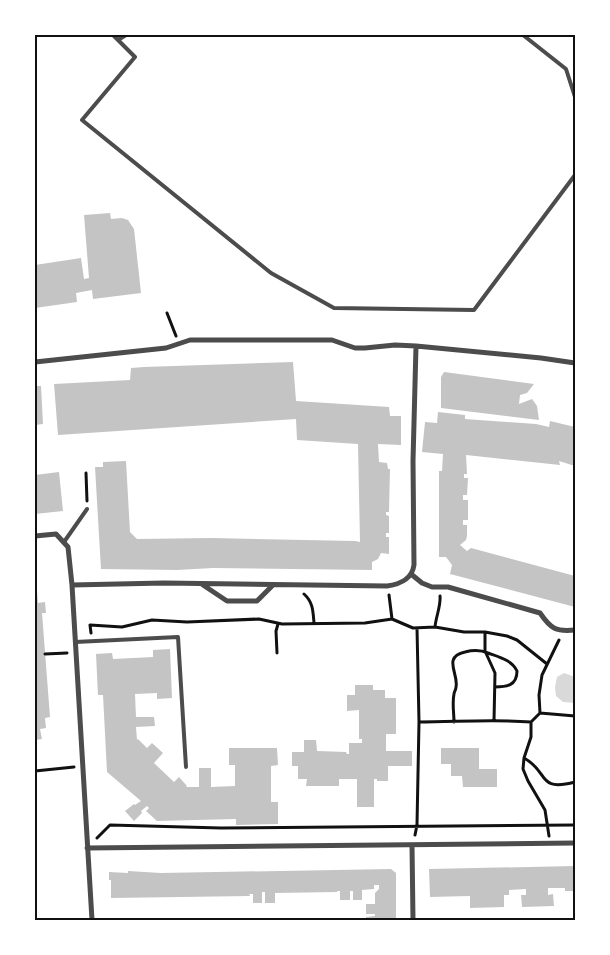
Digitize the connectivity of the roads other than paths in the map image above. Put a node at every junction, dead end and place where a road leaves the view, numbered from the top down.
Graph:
1 (113, 35) edge
2 (126, 35) edge
3 (523, 35) edge
4 (118, 40) junction
5 (575, 97) edge
6 (575, 175) edge
7 (416, 346) junction
8 (35, 362) edge
9 (575, 363) edge
10 (87, 509) road end
11 (35, 536) edge
12 (64, 542) junction
13 (411, 574) junction
14 (202, 584) junction
15 (72, 585) junction
16 (273, 585) junction
17 (575, 630) edge
18 (76, 642) junction
19 (186, 767) dead end
20 (575, 843) edge
21 (412, 845) junction
22 (88, 848) junction
23 (92, 920) edge
24 (413, 920) edge

1 - 4 lane
2 - 4 lane
3 - 5 lane
4 - 6 lane
7 - 8 street
7 - 9 street
7 - 13 street
10 - 12 lane
11 - 12 street
12 - 15 street
13 - 16 street
13 - 17 street
14 - 15 street
14 - 16 street
14 - 16 street
15 - 18 street
18 - 19 lane
18 - 22 street
20 - 21 street
21 - 22 street
21 - 24 street
22 - 23 street

